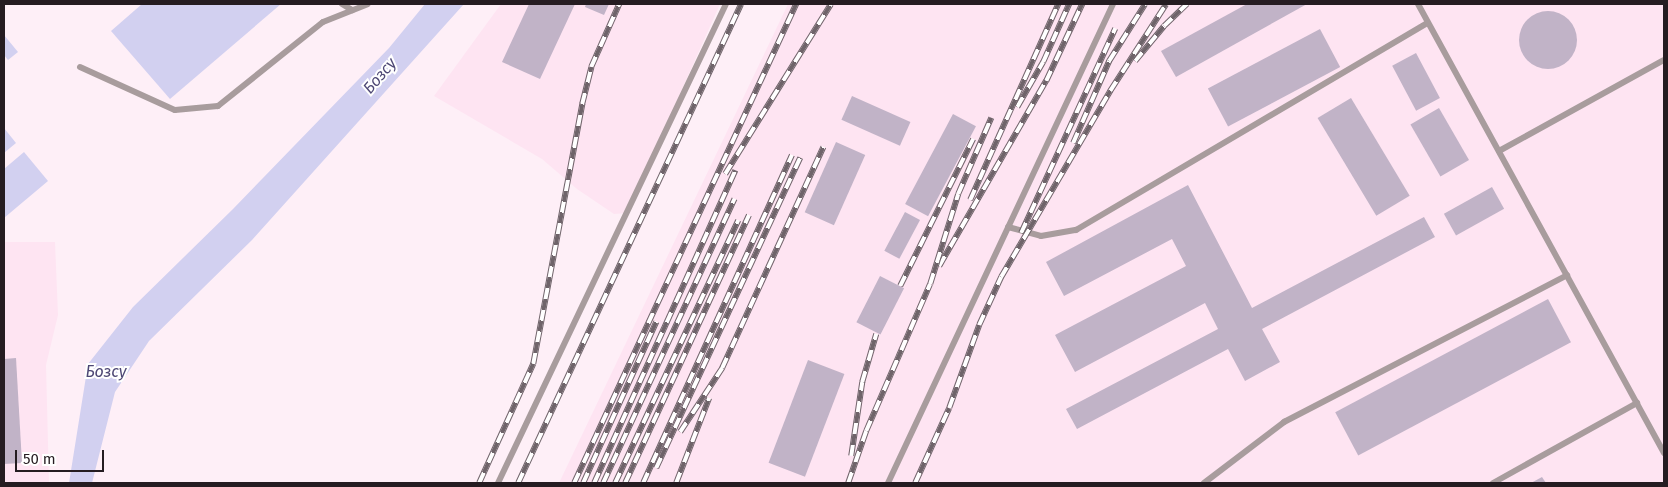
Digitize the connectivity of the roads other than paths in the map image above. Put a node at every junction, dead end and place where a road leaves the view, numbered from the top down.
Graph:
1 (342, 4) edge
2 (368, 4) edge
3 (726, 4) edge
4 (1113, 4) edge
5 (1418, 4) edge
6 (352, 10) junction
7 (1428, 23) junction
8 (1664, 60) edge
9 (80, 67) dead end
10 (1499, 151) junction
11 (1008, 227) junction
12 (1567, 275) junction
13 (1637, 403) junction
14 (1664, 453) edge
15 (498, 483) edge
16 (888, 483) edge
17 (1204, 483) edge
18 (1494, 483) edge

1 - 6 lane
2 - 6 lane
3 - 15 lane
4 - 11 lane
5 - 7 lane
6 - 9 lane
7 - 10 lane
7 - 11 lane
8 - 10 lane
10 - 12 lane
11 - 16 lane
12 - 13 lane
12 - 17 lane
13 - 14 lane
13 - 18 lane

